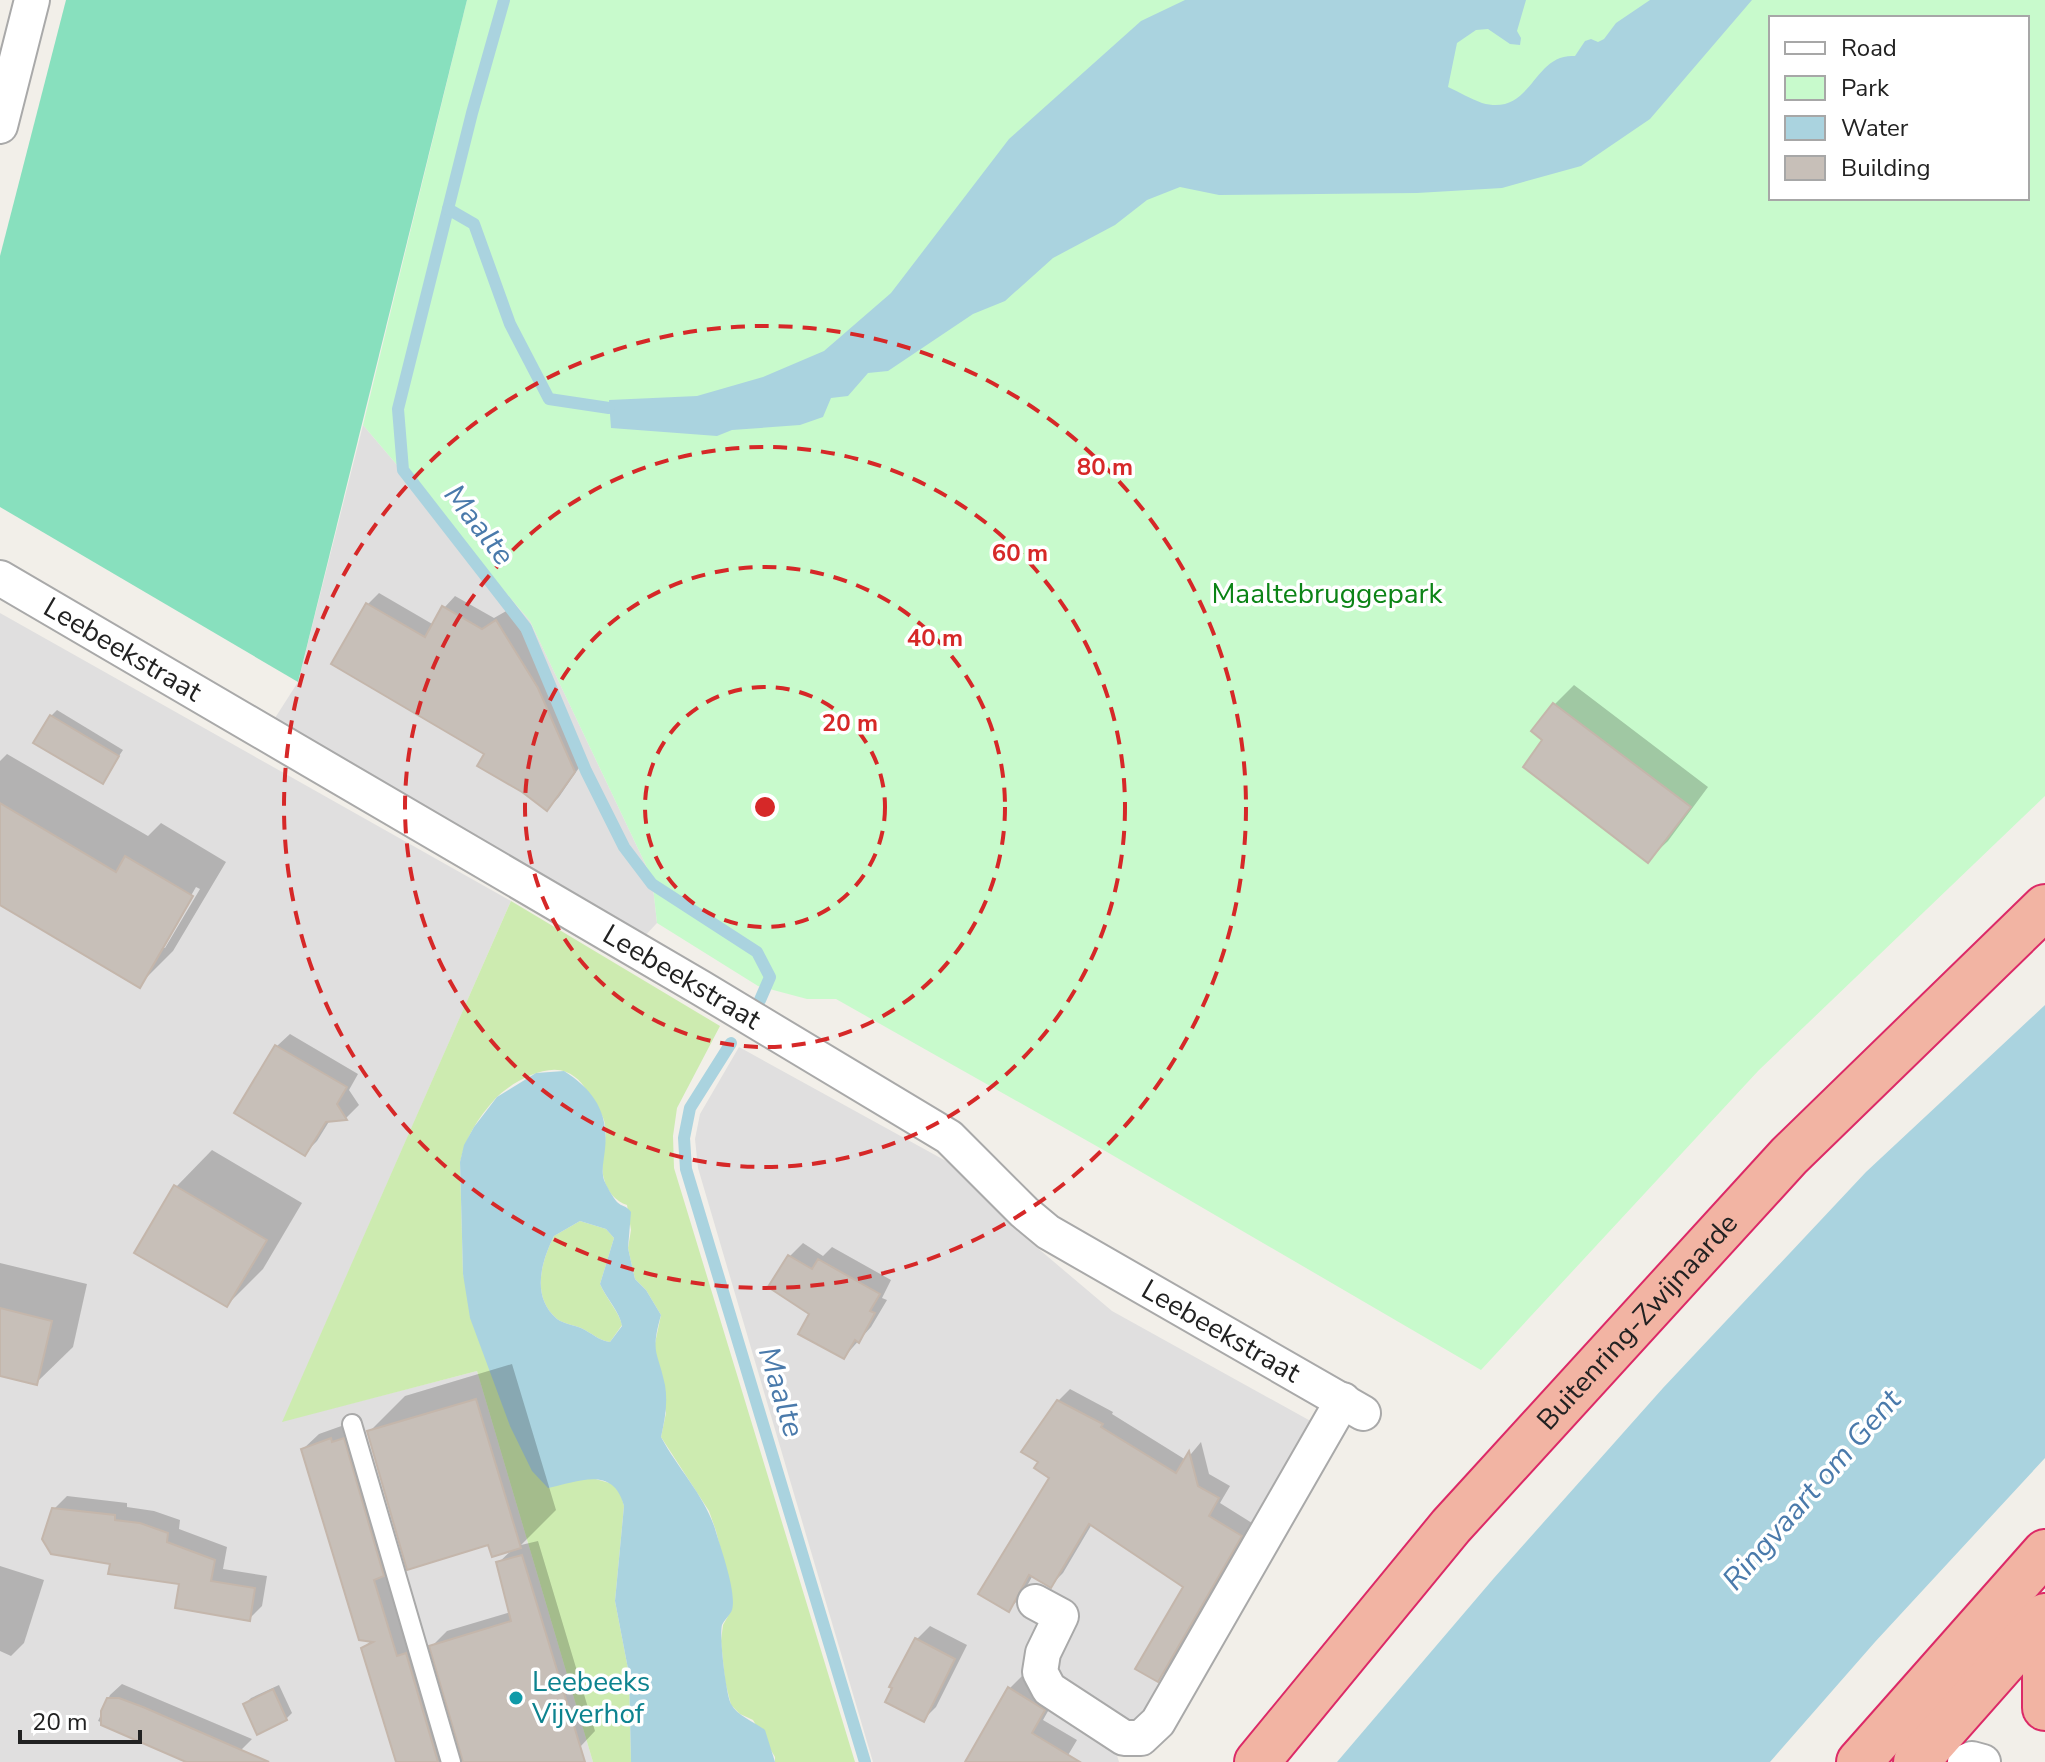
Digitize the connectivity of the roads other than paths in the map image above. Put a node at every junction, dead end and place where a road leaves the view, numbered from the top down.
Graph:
1 (32, 0) edge
2 (0, 126) edge
3 (0, 578) edge
4 (2045, 907) edge
5 (352, 1424) dead end
6 (2045, 1552) edge
7 (1035, 1602) dead end
8 (2045, 1616) edge
9 (2045, 1662) edge
10 (2045, 1708) edge
11 (451, 1762) edge
12 (1257, 1762) edge
13 (1859, 1762) edge
14 (1916, 1762) edge
15 (1965, 1762) edge
16 (1983, 1762) edge

1 - 2 street
3 - 7 street, Leebeekstraat
4 - 12 highway, Buitenring-Zwijnaarde
5 - 11 lane
6 - 13 highway
8 - 14 highway
9 - 10 highway
15 - 16 street

